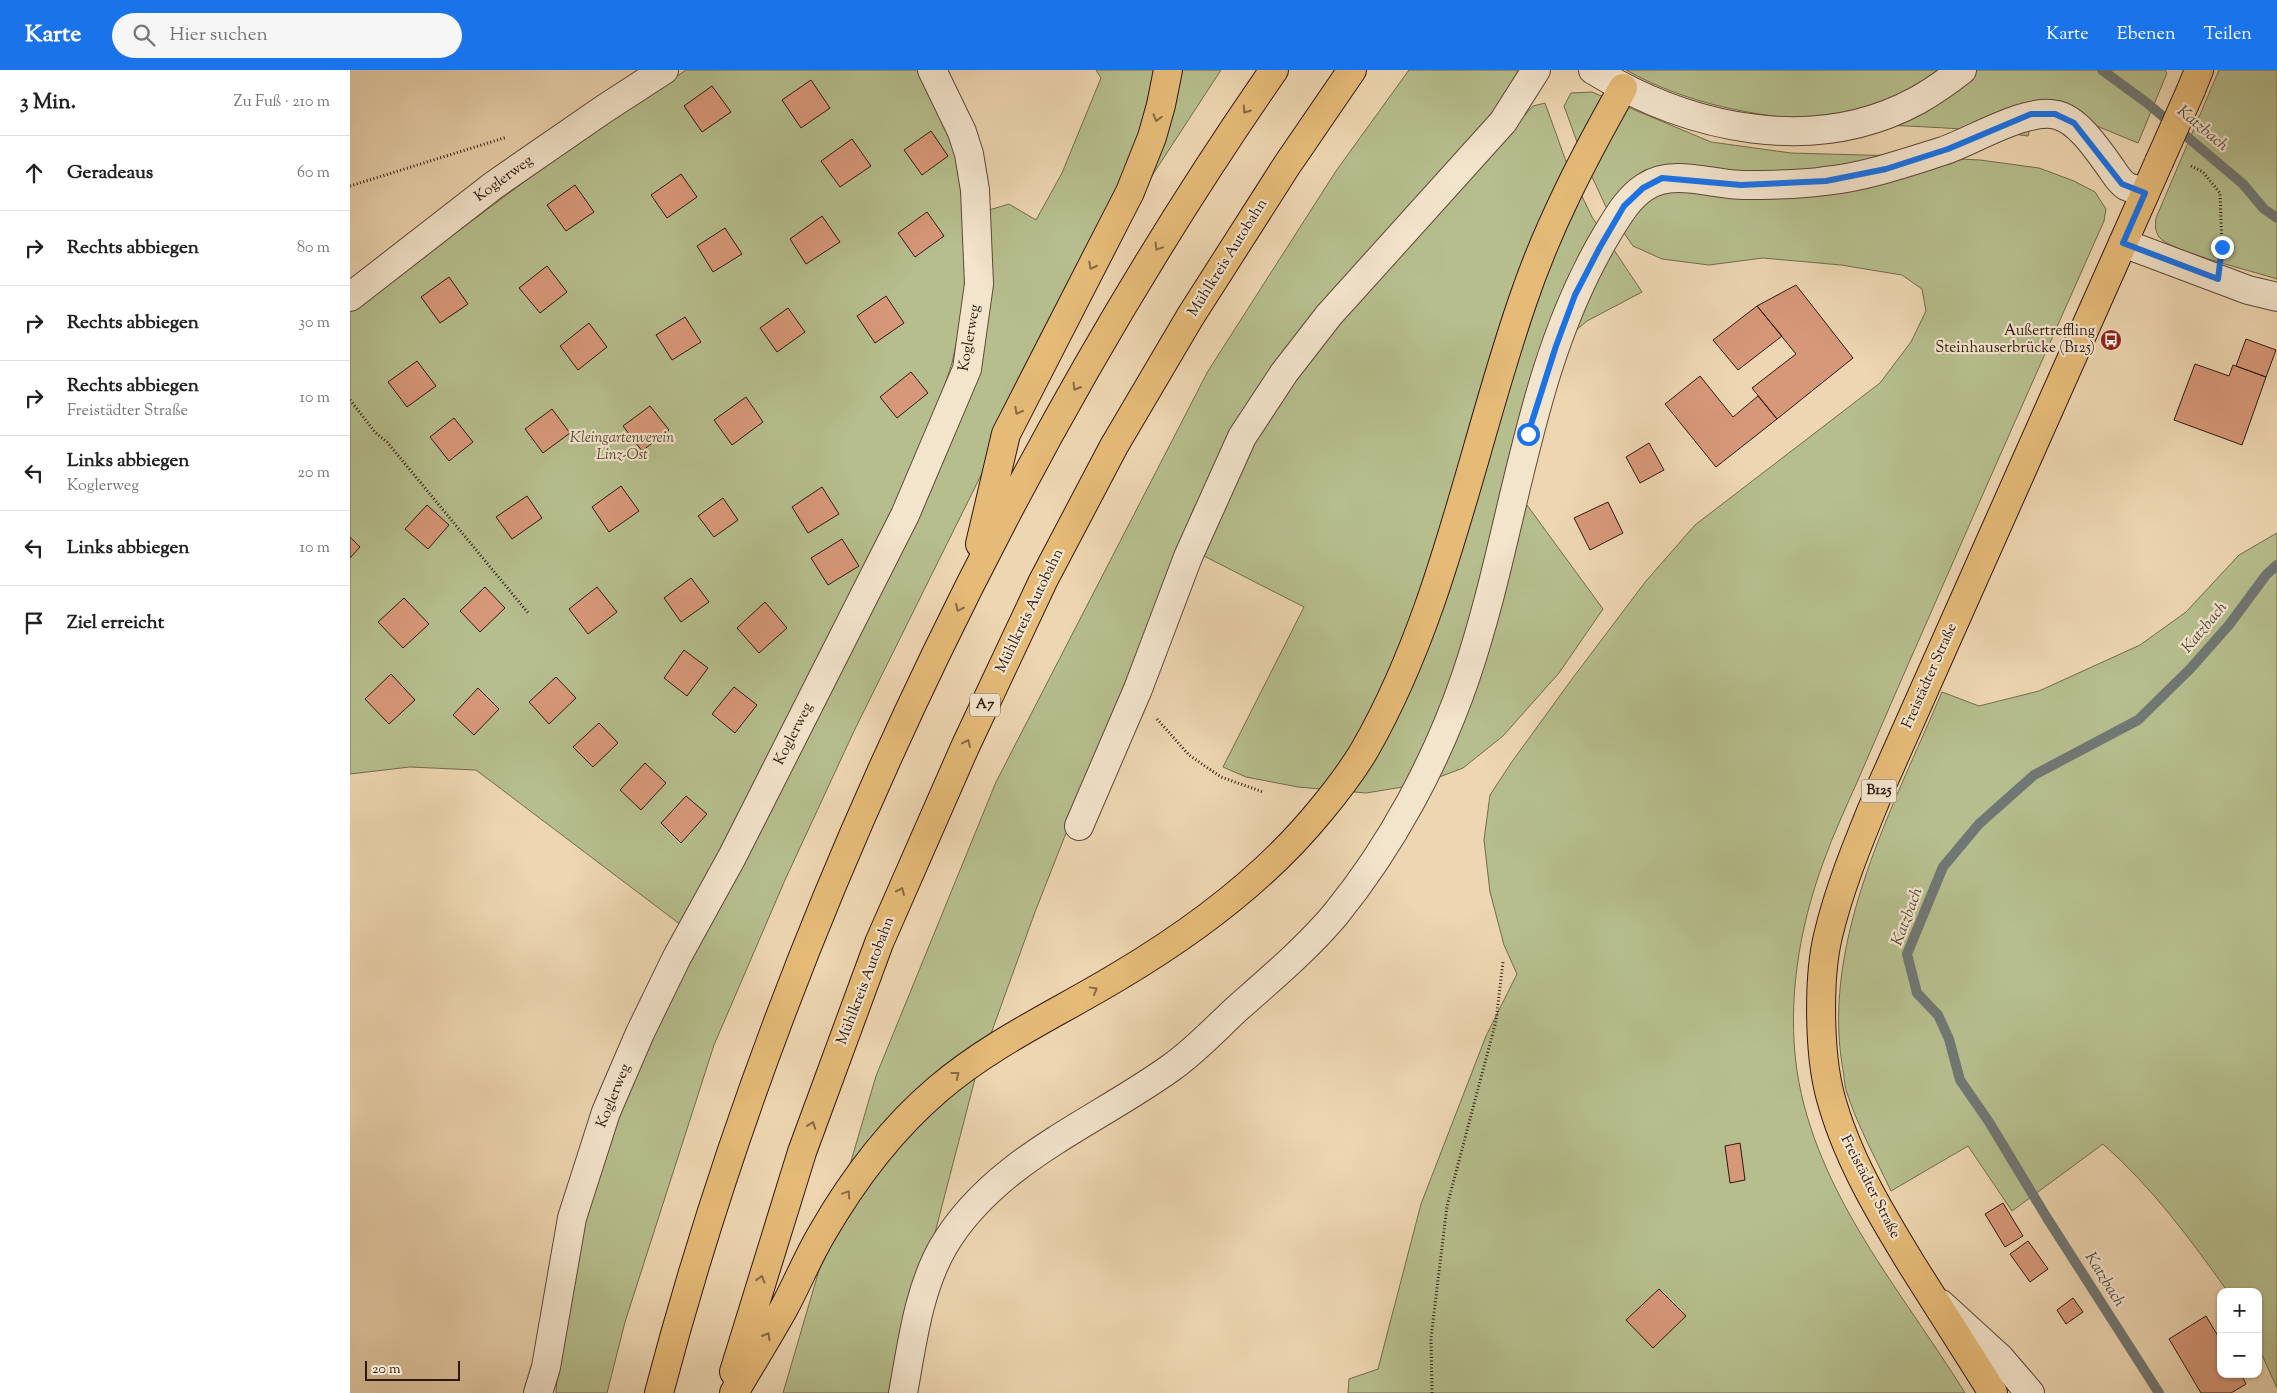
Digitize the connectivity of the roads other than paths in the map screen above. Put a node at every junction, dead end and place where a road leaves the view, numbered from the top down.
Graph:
1 (664, 70) edge
2 (932, 70) edge
3 (1168, 70) edge
4 (1274, 70) edge
5 (1352, 70) edge
6 (1536, 70) edge
7 (1593, 70) edge
8 (1962, 70) edge
9 (2195, 80) edge
10 (1623, 88) junction
11 (2145, 193) junction
12 (2123, 243) junction
13 (350, 297) edge
14 (2277, 297) edge
15 (972, 581) junction
16 (1079, 826) dead end
17 (1930, 1294) junction
18 (538, 1393) edge
19 (659, 1393) edge
20 (728, 1393) edge
21 (734, 1393) edge
22 (902, 1393) edge
23 (1993, 1393) edge
24 (2030, 1393) edge

1 - 13 street, Koglerweg
2 - 18 street, Koglerweg
3 -> 15 main road
4 -> 15 main road
20 -> 5 main road, Mühlkreis Autobahn / A7
6 - 16 street
7 - 10 street
8 - 10 street
9 - 11 main road, Freistädter Straße / B125, bridge
21 -> 10 main road
11 - 12 main road, Freistädter Straße / B125
11 - 22 street
12 - 14 street
12 - 17 main road, Freistädter Straße / B125
15 -> 19 main road
17 - 23 main road, Freistädter Straße / B125
17 - 24 street, Freistädter Straße

